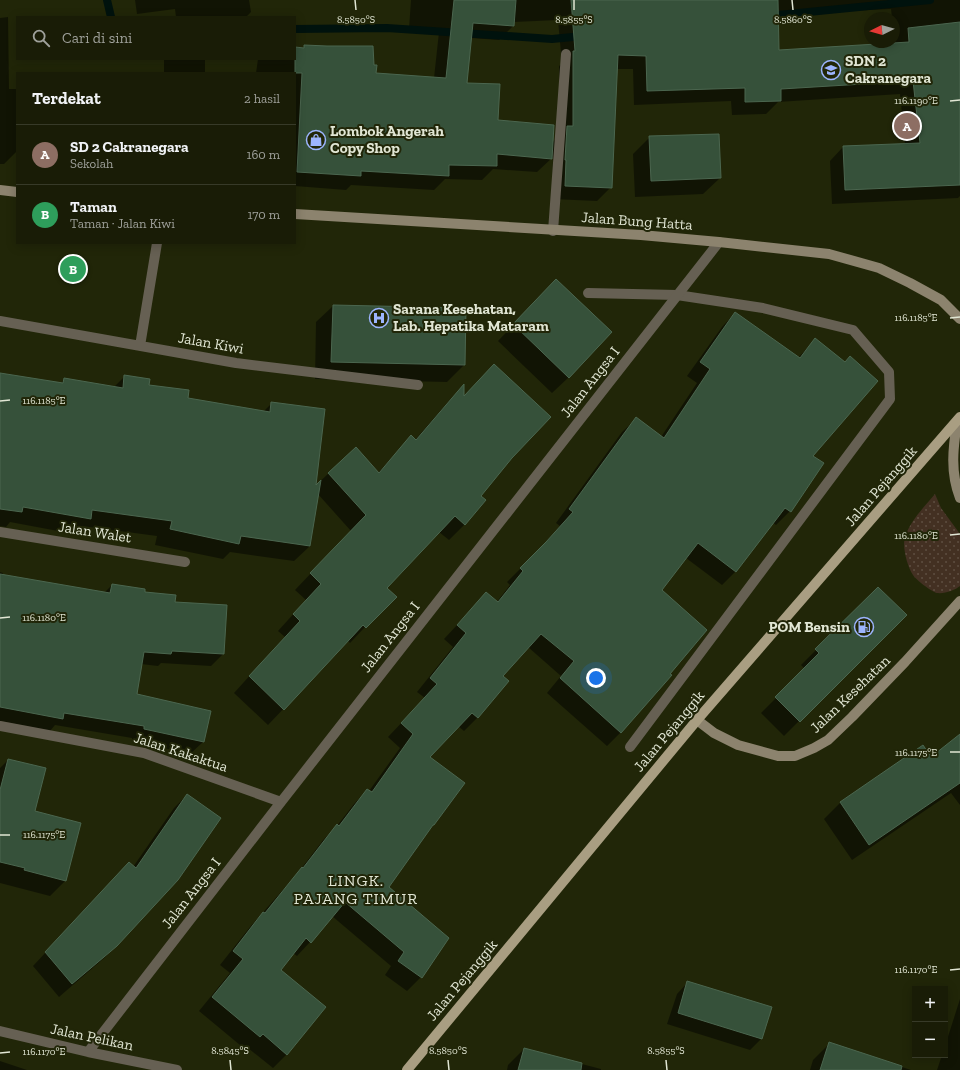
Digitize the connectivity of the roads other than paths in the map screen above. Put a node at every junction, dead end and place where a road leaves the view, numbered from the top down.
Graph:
1 (566, 54) dead end
2 (0, 190) edge
3 (16, 192) edge
4 (296, 214) edge
5 (553, 231) junction
6 (719, 242) junction
7 (158, 244) edge
8 (588, 293) dead end
9 (677, 295) junction
10 (960, 319) edge
11 (0, 321) edge
12 (140, 346) junction
13 (418, 385) dead end
14 (959, 419) edge
15 (960, 498) edge
16 (0, 532) edge
17 (185, 562) dead end
18 (960, 601) edge
19 (697, 720) junction
20 (0, 726) edge
21 (630, 747) dead end
22 (281, 802) junction
23 (0, 1031) edge
24 (88, 1052) junction
25 (177, 1070) edge
26 (407, 1070) edge

1 - 5 street
2 - 3 main road
4 - 5 main road, Jalan Bung Hatta
5 - 6 main road, Jalan Bung Hatta
6 - 9 street, Jalan Angsa I
6 - 10 main road, Jalan Bung Hatta
7 - 12 street
8 - 9 street
9 - 21 street
9 - 22 street, Jalan Angsa I
11 - 12 street, Jalan Kiwi
12 - 13 street, Jalan Kiwi
14 - 15 main road
14 - 19 main road, Jalan Pejanggik
16 - 17 street, Jalan Walet
18 - 19 main road, Jalan Kesehatan
19 - 26 main road, Jalan Pejanggik
20 - 22 street, Jalan Kakaktua
22 - 24 street, Jalan Angsa I
23 - 24 street, Jalan Pelikan
24 - 25 street, Jalan Pelikan

